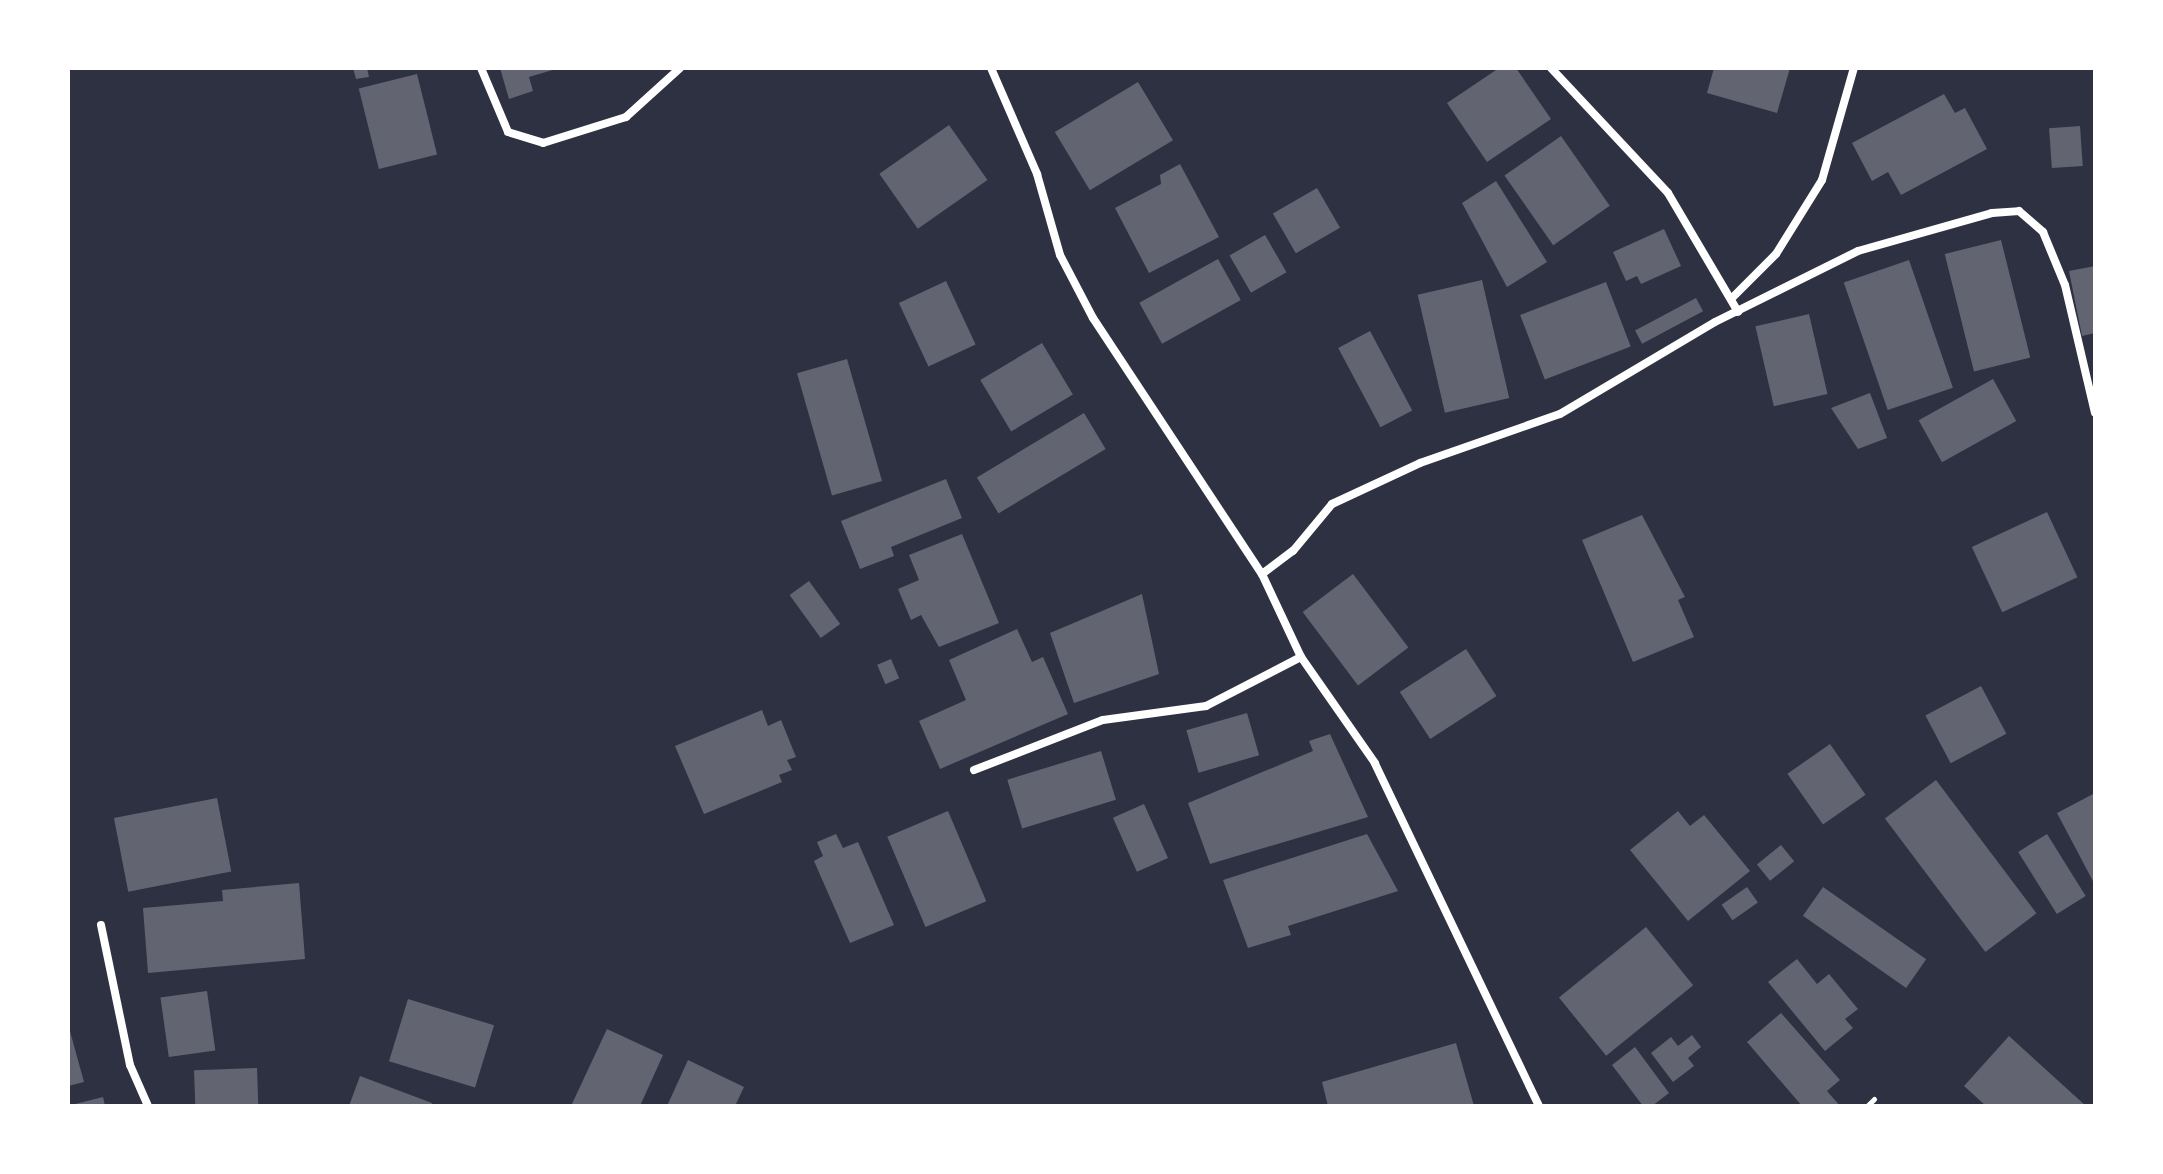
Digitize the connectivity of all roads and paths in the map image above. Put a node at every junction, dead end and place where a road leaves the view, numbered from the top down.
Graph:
1 (481, 68) edge
2 (680, 68) edge
3 (991, 68) edge
4 (1551, 68) edge
5 (1854, 68) edge
6 (1732, 298) junction
7 (1738, 312) junction
8 (2095, 413) edge
9 (1262, 574) junction
10 (1301, 657) junction
11 (974, 770) dead end
12 (101, 925) dead end
13 (1874, 1099) dead end
14 (148, 1106) edge
15 (1539, 1106) edge
16 (1867, 1106) edge

1 - 2 street
3 - 9 street
4 - 6 street
5 - 6 street
6 - 7 street
7 - 8 street
7 - 9 street
9 - 10 street
10 - 11 street
10 - 15 street
12 - 14 street
13 - 16 path

